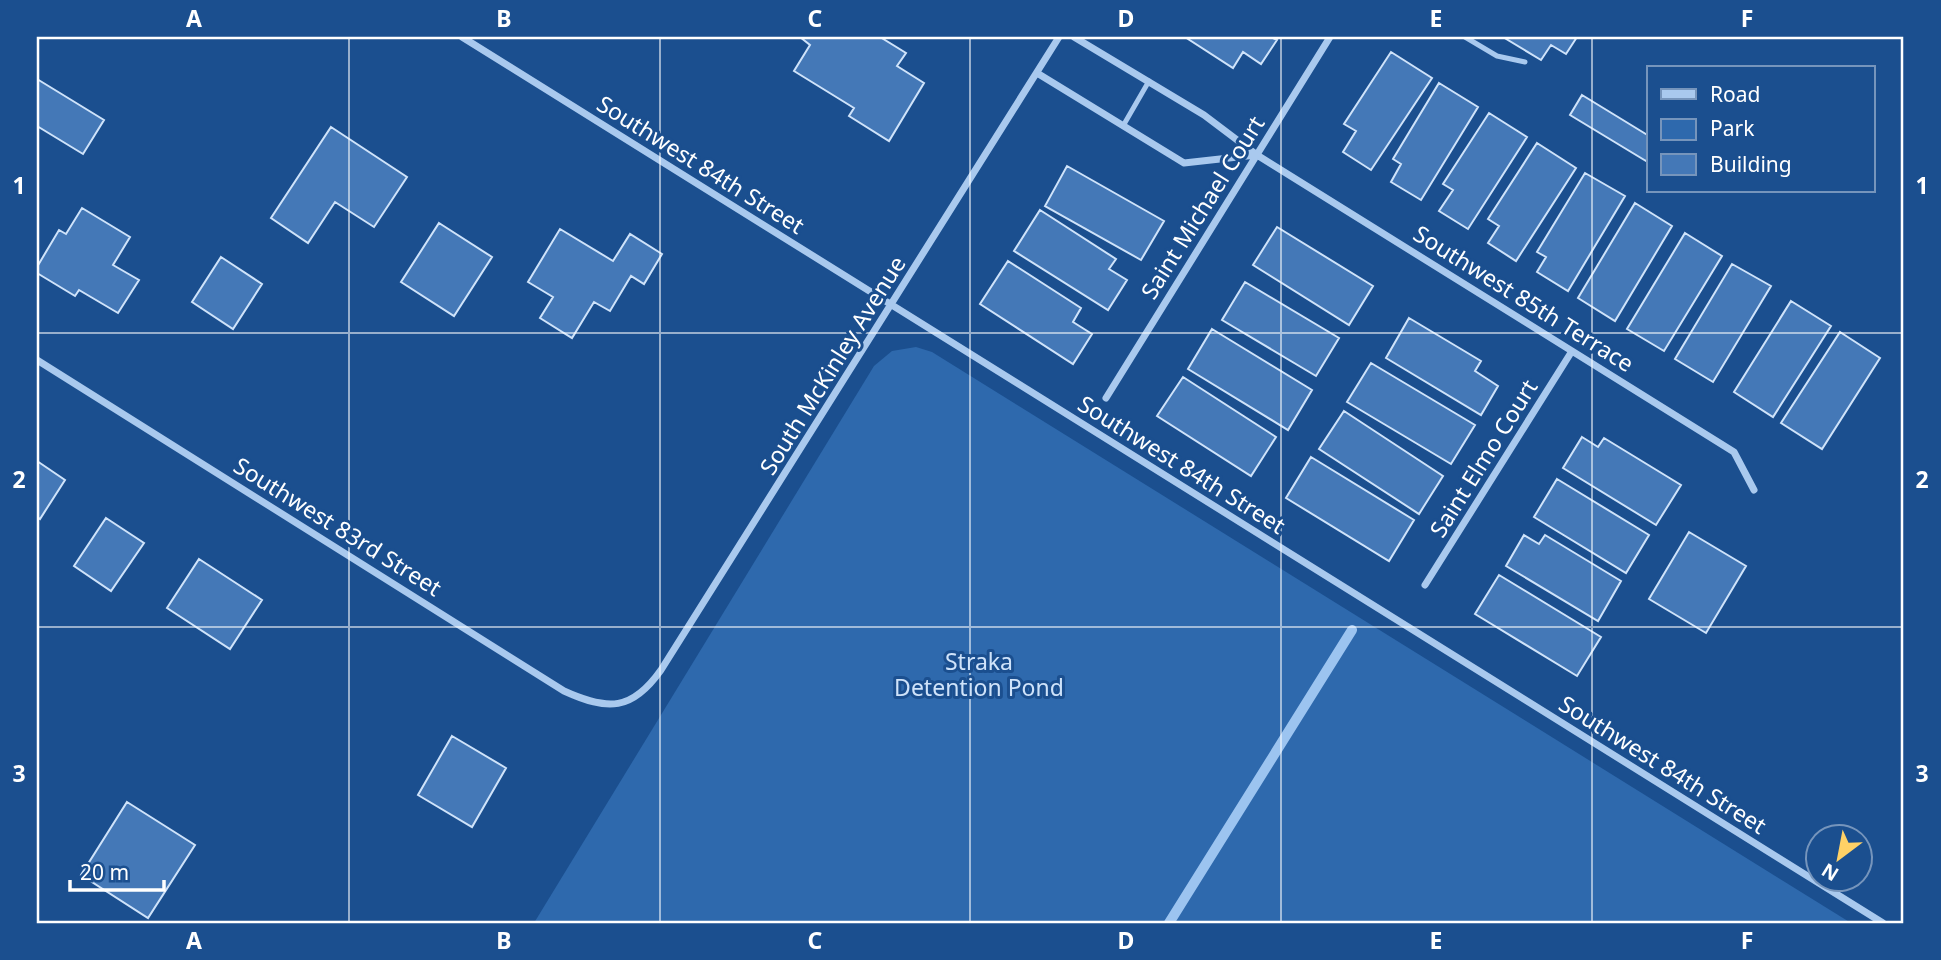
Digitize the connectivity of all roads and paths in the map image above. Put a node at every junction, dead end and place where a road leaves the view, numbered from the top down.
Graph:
1 (461, 37) edge
2 (1059, 37) edge
3 (1074, 37) edge
4 (1330, 37) edge
5 (1465, 37) edge
6 (1525, 62) dead end
7 (1037, 73) junction
8 (1149, 81) junction
9 (1123, 126) junction
10 (1257, 155) junction
11 (892, 307) junction
12 (1572, 351) junction
13 (37, 360) edge
14 (1106, 398) dead end
15 (1754, 490) dead end
16 (1425, 585) dead end
17 (625, 703) joint
18 (1883, 923) edge

1 - 11 street, Southwest 84th Street
2 - 7 street, South McKinley Avenue
3 - 8 street, Southwest 85th Terrace
4 - 10 street, Saint Michael Court
5 - 6 lane
7 - 9 street
7 - 11 street, South McKinley Avenue
8 - 9 lane
8 - 10 street, Southwest 85th Terrace
9 - 10 street
10 - 12 street, Southwest 85th Terrace
10 - 14 street, Saint Michael Court
11 - 17 street, South McKinley Avenue
11 - 18 street, Southwest 84th Street
12 - 15 street, Southwest 85th Terrace
12 - 16 street, Saint Elmo Court
13 - 17 street, Southwest 83rd Street

